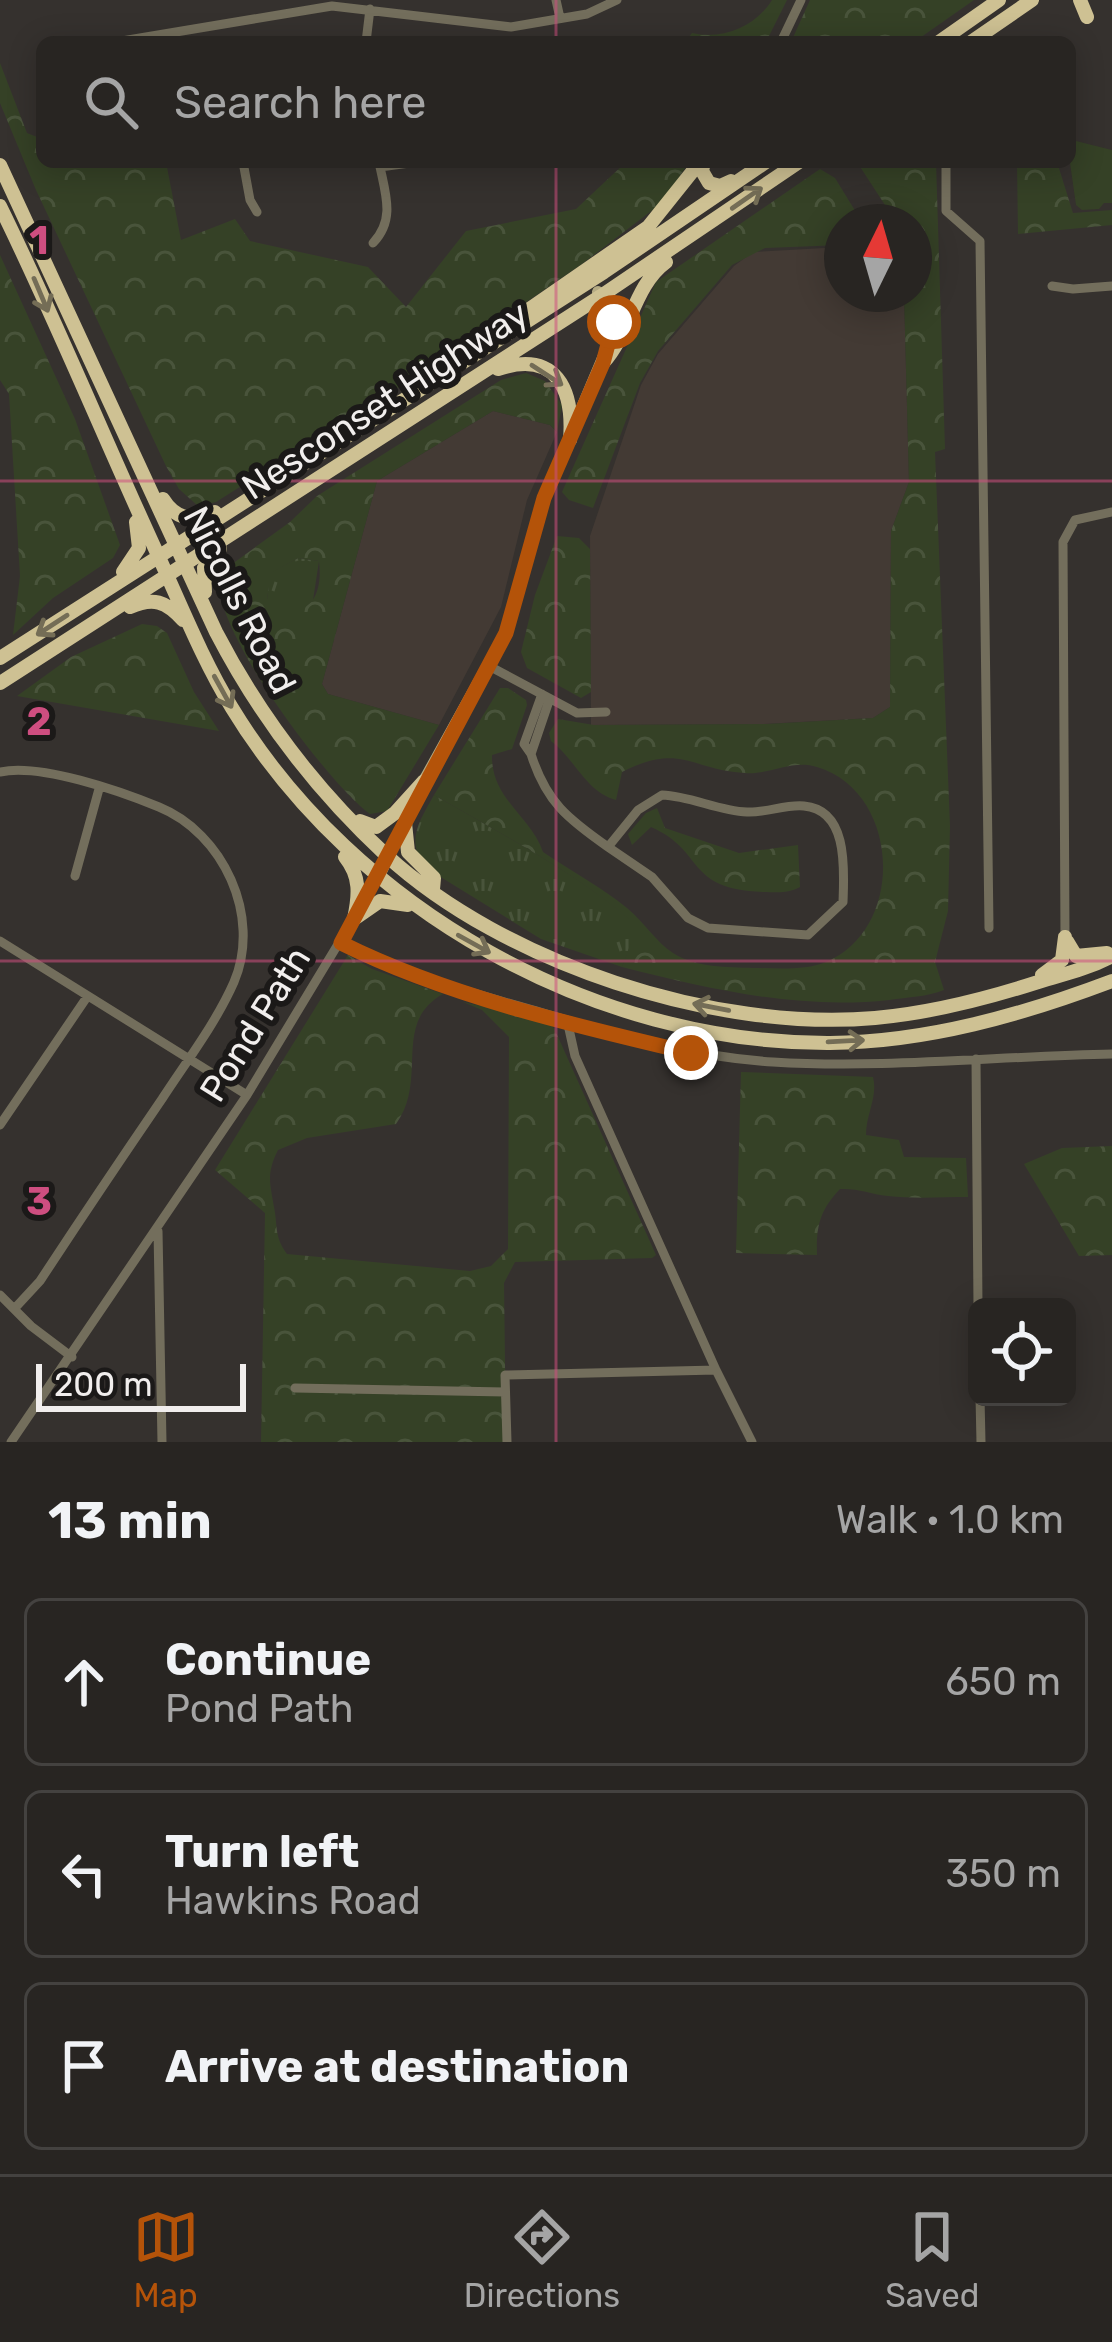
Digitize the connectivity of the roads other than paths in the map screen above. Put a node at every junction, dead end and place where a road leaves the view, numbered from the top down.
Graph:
1 (556, 0) edge
2 (617, 0) edge
3 (801, 0) edge
4 (999, 0) edge
5 (1032, 0) edge
6 (1080, 0) edge
7 (370, 9) junction
8 (1088, 17) dead end
9 (560, 18) junction
10 (220, 25) junction
11 (153, 36) edge
12 (223, 36) edge
13 (366, 36) edge
14 (784, 36) edge
15 (948, 36) edge
16 (980, 36) edge
17 (0, 165) edge
18 (244, 168) edge
19 (381, 168) edge
20 (697, 168) edge
21 (703, 168) edge
22 (758, 168) edge
23 (792, 168) edge
24 (946, 168) edge
25 (752, 172) junction
26 (0, 206) edge
27 (257, 212) dead end
28 (700, 231) junction
29 (373, 243) dead end
30 (590, 281) junction
31 (1052, 286) dead end
32 (1112, 286) edge
33 (601, 296) junction
34 (603, 363) junction
35 (476, 376) junction
36 (389, 407) junction
37 (570, 440) junction
38 (136, 458) junction
39 (273, 482) junction
40 (124, 483) junction
41 (1112, 512) edge
42 (242, 528) junction
43 (176, 544) junction
44 (158, 556) junction
45 (185, 565) junction
46 (167, 576) junction
47 (104, 591) junction
48 (87, 627) junction
49 (216, 632) junction
50 (195, 635) junction
51 (0, 658) edge
52 (489, 666) junction
53 (0, 683) edge
54 (546, 697) junction
55 (606, 712) dead end
56 (0, 772) edge
57 (424, 781) junction
58 (99, 788) junction
59 (339, 806) junction
60 (322, 823) junction
61 (405, 823) junction
62 (608, 847) junction
63 (388, 856) junction
64 (75, 876) dead end
65 (377, 878) junction
66 (434, 889) junction
67 (427, 913) junction
68 (354, 920) junction
69 (989, 928) dead end
70 (1065, 937) junction
71 (0, 941) edge
72 (341, 943) junction
73 (1112, 954) edge
74 (1112, 981) edge
75 (1025, 987) junction
76 (87, 997) junction
77 (567, 1020) junction
78 (1112, 1054) edge
79 (188, 1059) junction
80 (976, 1059) junction
81 (247, 1095) junction
82 (1, 1120) edge
83 (158, 1228) junction
84 (0, 1294) edge
85 (978, 1298) edge
86 (15, 1309) junction
87 (72, 1357) junction
88 (716, 1370) junction
89 (295, 1388) dead end
90 (505, 1392) junction
91 (980, 1406) edge
92 (11, 1442) edge
93 (162, 1442) edge
94 (507, 1442) edge
95 (752, 1442) edge
96 (980, 1442) edge

1 - 9 street
2 - 9 street
3 - 14 street
4 - 15 highway
5 - 16 highway
6 - 8 highway
7 - 9 street
7 - 10 street
7 - 13 street
10 - 11 street
10 - 12 street
17 - 38 highway, Nicolls Road
18 - 27 street
19 - 29 street
20 - 36 highway
21 - 25 highway
22 - 25 highway, Nesconset Highway
28 -> 23 highway, Nesconset Highway
24 - 69 street
25 - 30 highway, Nesconset Highway
26 -> 40 highway, Nicolls Road
28 - 33 highway, Nesconset Highway
28 - 34 highway
30 - 33 main road
30 - 36 highway, Nesconset Highway
31 - 32 street
33 - 34 main road, Pond Path
33 - 35 highway, Nesconset Highway
34 - 37 main road, Pond Path
35 -> 37 highway
35 - 42 highway, Nesconset Highway
36 - 39 highway, Nesconset Highway
37 - 52 main road, Pond Path
38 - 39 highway
38 - 43 highway, Nicolls Road
39 - 43 highway, Nesconset Highway
40 - 44 highway, Nicolls Road
40 - 47 highway
41 - 70 street
42 - 45 highway, Nesconset Highway
42 - 49 highway
43 - 44 highway, Nesconset Highway
43 - 45 highway, Nicolls Road
44 - 46 highway, Nicolls Road
44 - 47 highway, Nesconset Highway
45 - 46 highway, Nesconset Highway
45 - 49 highway, Nicolls Road
46 - 48 highway, Nesconset Highway
46 - 50 highway, Nicolls Road
47 -> 51 highway, Nesconset Highway
48 - 50 highway
48 - 53 highway, Nesconset Highway
49 - 59 highway, Nicolls Road
50 -> 60 highway, Nicolls Road
52 - 54 street
52 - 57 main road, Pond Path
54 - 55 street
54 - 62 street
56 - 58 street
57 - 59 highway
57 - 61 main road, Pond Path
58 - 64 street
58 - 79 street
59 - 63 highway, Nicolls Road
60 - 65 highway, Nicolls Road
60 - 68 highway
61 - 63 main road, Pond Path
61 - 66 highway
62 - 62 street
63 - 65 main road, Pond Path
63 - 66 highway, Nicolls Road
65 - 67 highway, Nicolls Road
65 - 68 street, Pond Path
75 -> 66 highway, Nicolls Road
67 - 68 highway
67 -> 74 highway, Nicolls Road
68 - 72 street, Pond Path
70 - 73 highway
70 - 75 highway
71 - 76 street
72 - 77 street
72 - 81 street, Pond Path
73 - 75 highway, Nicolls Road
76 - 79 street
76 - 82 street
77 - 80 street
77 - 88 street
78 - 80 street
79 - 81 street
79 - 86 street
80 - 85 street
81 - 83 street, Pond Path
83 - 87 street, Pond Path
83 - 93 street
84 - 86 street
86 - 87 street
87 - 92 street, Pond Path
88 - 90 street
88 - 95 street
89 - 90 street
90 - 94 street
91 - 96 street

